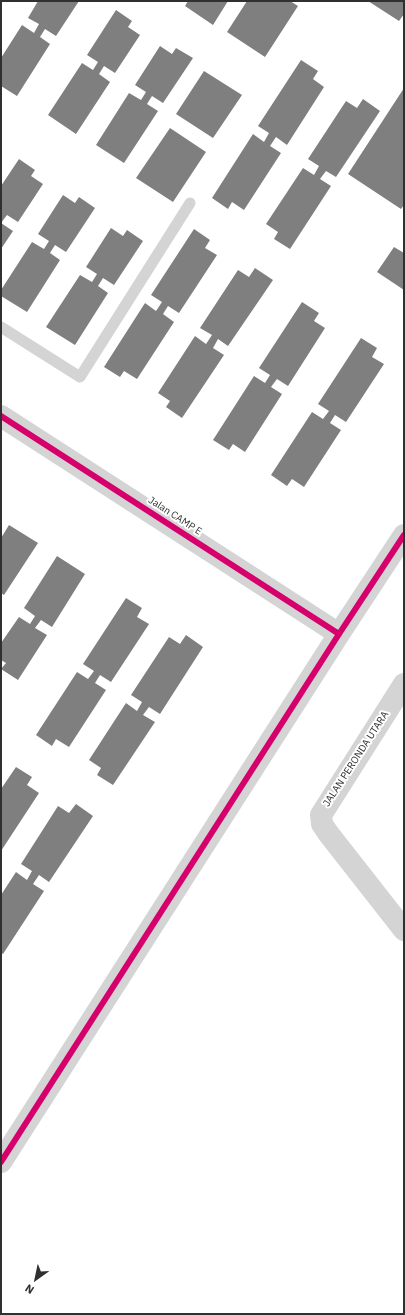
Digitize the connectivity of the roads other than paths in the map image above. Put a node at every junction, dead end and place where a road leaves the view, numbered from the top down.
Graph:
1 (190, 203) dead end
2 (1, 327) edge
3 (1, 416) edge
4 (404, 535) edge
5 (339, 634) junction
6 (404, 684) edge
7 (404, 930) edge
8 (1, 1162) edge

1 - 2 lane
3 - 5 street, Jalan CAMP E
4 - 5 street
5 - 8 street
6 - 7 street, JALAN PERONDA UTARA

